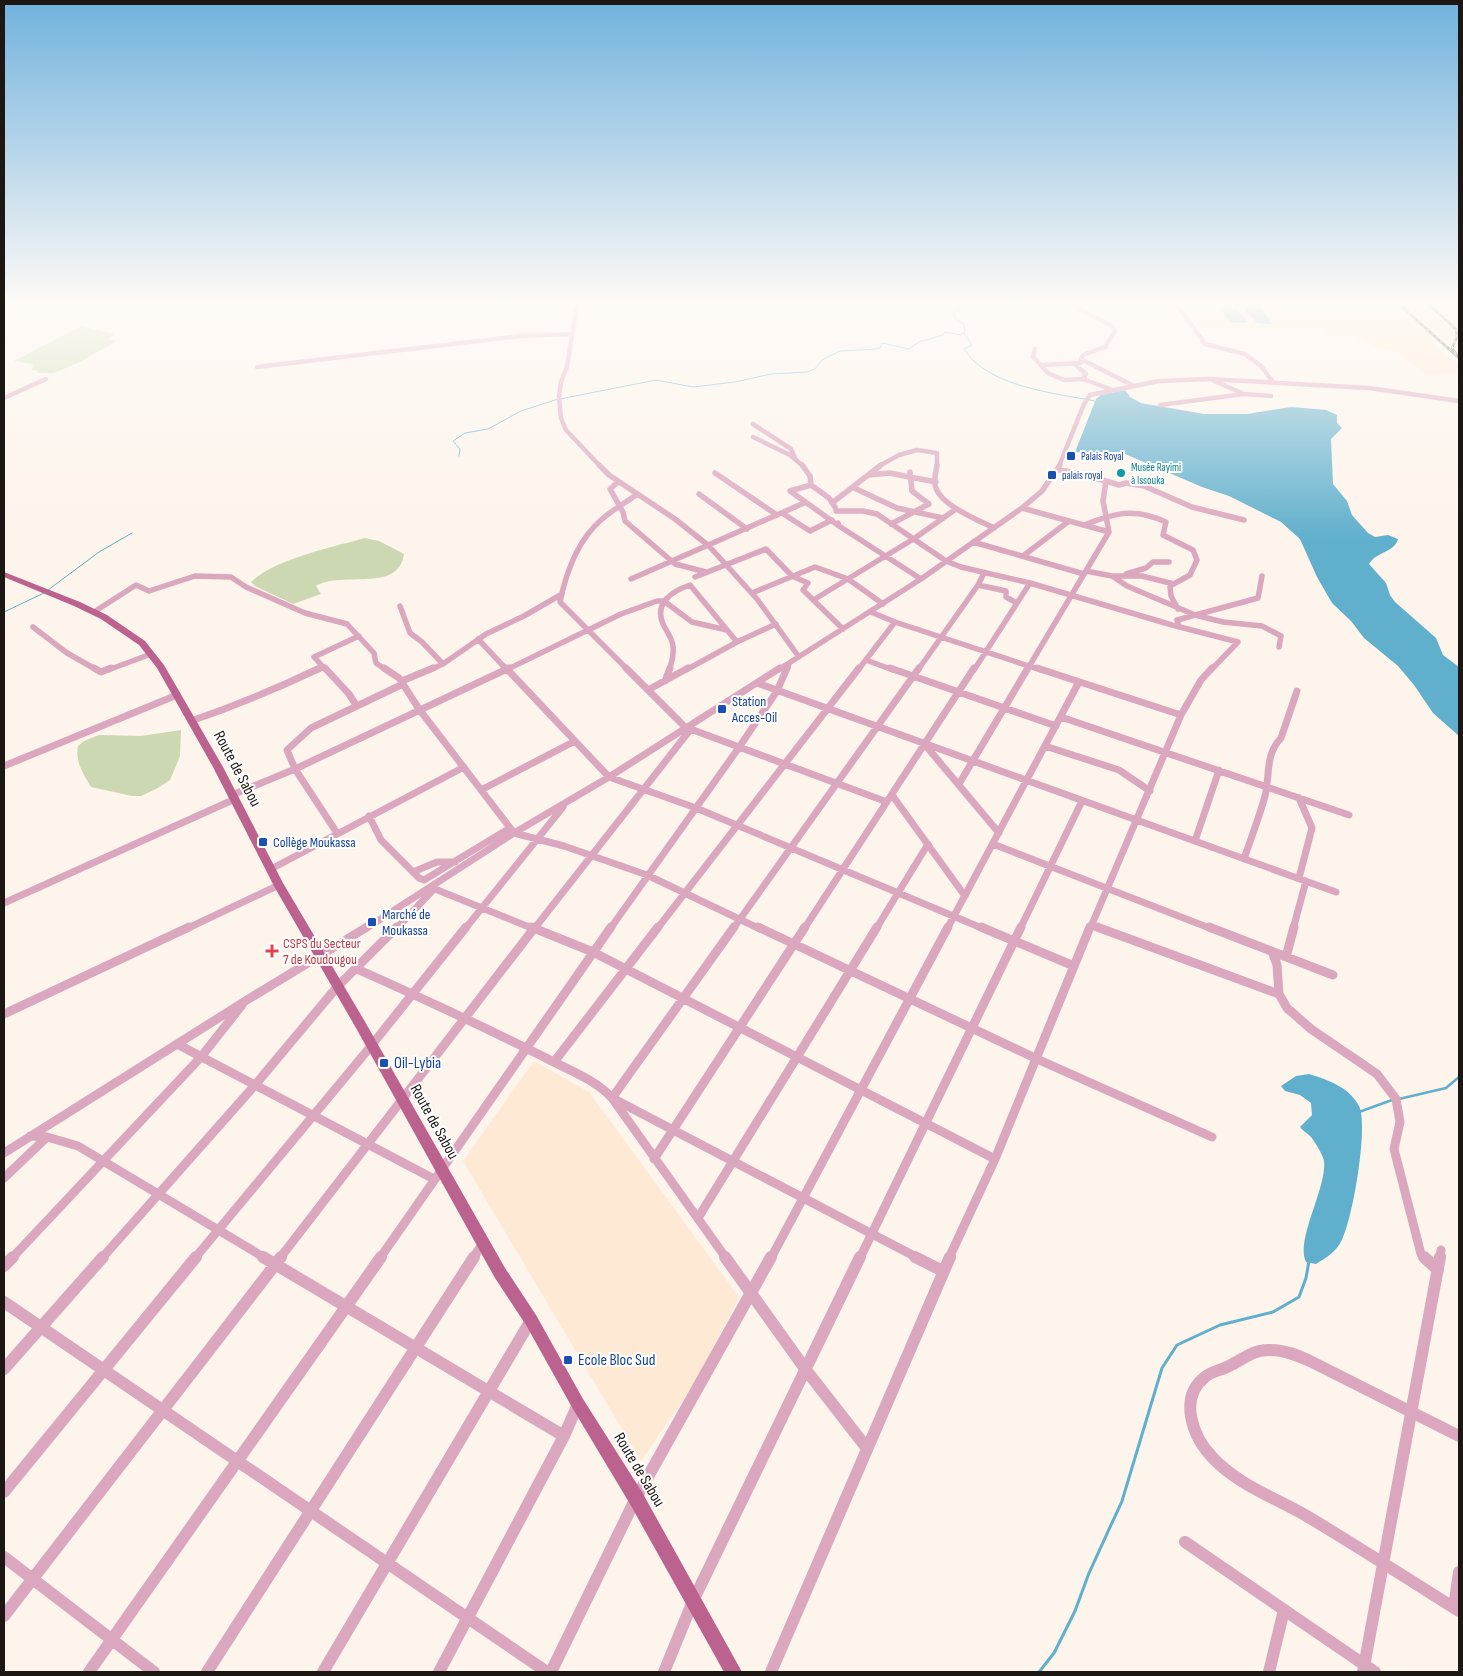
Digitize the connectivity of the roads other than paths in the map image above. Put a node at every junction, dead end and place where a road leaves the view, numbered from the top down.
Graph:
1 (37, 383) edge
2 (561, 383) edge
3 (1095, 383) edge
4 (1129, 383) edge
5 (1145, 383) edge
6 (1220, 383) edge
7 (1292, 383) edge
8 (1132, 385) junction
9 (1112, 389) junction
10 (1244, 394) junction
11 (1271, 396) dead end
12 (4, 398) edge
13 (1459, 401) edge
14 (1160, 405) dead end
15 (753, 424) dead end
16 (753, 437) dead end
17 (796, 460) junction
18 (1058, 469) junction
19 (715, 473) dead end
20 (910, 474) junction
21 (862, 477) junction
22 (1106, 481) junction
23 (618, 482) junction
24 (936, 482) junction
25 (810, 485) junction
26 (854, 488) junction
27 (699, 494) dead end
28 (636, 495) junction
29 (804, 503) junction
30 (832, 503) junction
31 (620, 506) junction
32 (1022, 508) junction
33 (956, 509) junction
34 (836, 511) junction
35 (909, 513) junction
36 (780, 514) junction
37 (1106, 517) junction
38 (943, 518) junction
39 (832, 520) junction
40 (1244, 520) dead end
41 (1069, 521) junction
42 (892, 524) junction
43 (1084, 525) junction
44 (839, 526) junction
45 (994, 528) junction
46 (747, 529) junction
47 (1109, 532) junction
48 (915, 538) junction
49 (972, 542) junction
50 (709, 546) junction
51 (886, 555) junction
52 (1023, 556) junction
53 (946, 561) junction
54 (672, 562) junction
55 (1169, 562) dead end
56 (728, 566) junction
57 (706, 572) junction
58 (1085, 572) junction
59 (984, 573) junction
60 (4, 574) edge
61 (695, 576) dead end
62 (792, 576) junction
63 (1112, 576) junction
64 (1262, 576) dead end
65 (631, 579) dead end
66 (848, 579) junction
67 (921, 579) junction
68 (1030, 583) junction
69 (1174, 584) junction
70 (978, 585) junction
71 (752, 593) junction
72 (562, 594) junction
73 (1072, 595) junction
74 (815, 600) junction
75 (664, 601) junction
76 (883, 604) junction
77 (1017, 604) junction
78 (400, 606) dead end
79 (1178, 609) junction
80 (94, 612) junction
81 (871, 612) junction
82 (1195, 615) junction
83 (895, 622) junction
84 (776, 624) junction
85 (33, 627) dead end
86 (1179, 627) junction
87 (843, 629) junction
88 (727, 630) junction
89 (589, 631) junction
90 (359, 636) junction
91 (940, 637) junction
92 (478, 639) junction
93 (737, 642) junction
94 (1279, 647) dead end
95 (985, 652) junction
96 (152, 654) junction
97 (800, 657) junction
98 (866, 660) junction
99 (790, 663) junction
100 (443, 664) junction
101 (323, 666) junction
102 (1029, 666) junction
103 (507, 668) junction
104 (912, 676) junction
105 (665, 681) junction
106 (402, 682) junction
107 (1079, 682) junction
108 (757, 683) junction
109 (648, 690) junction
110 (777, 691) junction
111 (1297, 691) dead end
112 (959, 692) junction
113 (178, 694) junction
114 (356, 705) junction
115 (1004, 708) junction
116 (419, 709) junction
117 (828, 709) junction
118 (1182, 715) junction
119 (191, 721) junction
120 (1058, 721) junction
121 (876, 726) junction
122 (687, 729) junction
123 (575, 741) junction
124 (925, 744) junction
125 (740, 746) junction
126 (1045, 746) junction
127 (1166, 753) junction
128 (973, 761) junction
129 (786, 764) junction
130 (4, 766) edge
131 (464, 767) junction
132 (295, 769) junction
133 (1219, 770) junction
134 (609, 777) junction
135 (1027, 780) junction
136 (836, 783) junction
137 (959, 784) junction
138 (1267, 787) junction
139 (643, 789) junction
140 (482, 790) junction
141 (1150, 791) junction
142 (892, 795) junction
143 (234, 797) junction
144 (1299, 798) junction
145 (1082, 800) junction
146 (567, 801) junction
147 (887, 802) junction
148 (696, 808) junction
149 (1350, 815) dead end
150 (369, 816) junction
151 (1137, 820) junction
152 (738, 825) junction
153 (512, 831) junction
154 (337, 833) junction
155 (999, 833) junction
156 (537, 838) junction
157 (1195, 841) junction
158 (928, 844) junction
159 (993, 844) junction
160 (790, 847) junction
161 (591, 855) junction
162 (1244, 859) junction
163 (455, 862) junction
164 (1050, 866) junction
165 (271, 868) junction
166 (843, 869) junction
167 (413, 872) junction
168 (647, 875) junction
169 (1303, 880) junction
170 (279, 885) junction
171 (1108, 888) junction
172 (432, 889) junction
173 (898, 892) junction
174 (1336, 892) dead end
175 (685, 893) junction
176 (965, 896) junction
177 (4, 903) edge
178 (481, 909) junction
179 (954, 916) junction
180 (740, 919) junction
181 (1091, 925) junction
182 (534, 930) junction
183 (1014, 941) junction
184 (794, 944) junction
185 (1272, 951) junction
186 (593, 952) junction
187 (321, 956) junction
188 (1286, 957) junction
189 (1074, 966) junction
190 (357, 969) junction
191 (626, 969) junction
192 (850, 971) junction
193 (1333, 975) dead end
194 (337, 987) junction
195 (414, 993) junction
196 (1278, 994) junction
197 (683, 998) junction
198 (910, 999) junction
199 (246, 1000) junction
200 (4, 1014) edge
201 (466, 1019) junction
202 (740, 1028) junction
203 (972, 1028) junction
204 (177, 1044) junction
205 (372, 1046) junction
206 (527, 1049) junction
207 (201, 1057) junction
208 (797, 1057) junction
209 (1037, 1059) junction
210 (554, 1062) junction
211 (254, 1085) junction
212 (861, 1090) junction
213 (612, 1098) junction
214 (402, 1100) junction
215 (314, 1116) junction
216 (926, 1123) junction
217 (673, 1130) junction
218 (30, 1136) junction
219 (46, 1137) junction
220 (1212, 1138) dead end
221 (367, 1144) junction
222 (4, 1153) edge
223 (654, 1159) junction
224 (995, 1159) junction
225 (103, 1161) junction
226 (733, 1161) junction
227 (438, 1175) junction
228 (4, 1178) edge
229 (158, 1194) junction
230 (803, 1198) junction
231 (698, 1218) junction
232 (218, 1230) junction
233 (872, 1234) junction
234 (483, 1243) junction
235 (1442, 1250) dead end
236 (275, 1265) junction
237 (4, 1266) edge
238 (1438, 1270) junction
239 (943, 1271) junction
240 (752, 1293) junction
241 (4, 1302) edge
242 (345, 1306) junction
243 (531, 1320) junction
244 (41, 1327) junction
245 (416, 1348) junction
246 (4, 1369) edge
247 (104, 1370) junction
248 (806, 1370) junction
249 (488, 1391) junction
250 (578, 1404) junction
251 (163, 1410) junction
252 (1412, 1410) junction
253 (564, 1436) junction
254 (1459, 1436) edge
255 (866, 1447) junction
256 (237, 1461) junction
257 (4, 1492) edge
258 (636, 1498) junction
259 (311, 1511) junction
260 (1185, 1542) dead end
261 (4, 1557) edge
262 (387, 1563) junction
263 (1383, 1565) junction
264 (1459, 1572) edge
265 (32, 1579) junction
266 (693, 1601) junction
267 (1457, 1609) edge
268 (1284, 1610) junction
269 (4, 1616) edge
270 (468, 1618) junction
271 (112, 1640) junction
272 (1364, 1668) edge
273 (89, 1672) edge
274 (154, 1672) edge
275 (207, 1672) edge
276 (323, 1672) edge
277 (439, 1672) edge
278 (547, 1672) edge
279 (551, 1672) edge
280 (664, 1672) edge
281 (733, 1672) edge
282 (771, 1672) edge
283 (1269, 1672) edge
284 (1376, 1672) edge

1 - 12 street
2 - 23 street
3 - 9 street
4 - 8 street
5 - 8 street
6 - 10 street
7 - 13 street
8 - 9 street
9 - 18 street
10 - 11 street
10 - 14 street
15 - 17 street
16 - 17 street
17 - 25 street
18 - 22 street
18 - 32 street
19 - 36 street
20 - 21 street
20 - 24 street
20 - 35 street
21 - 24 street
21 - 26 street
22 - 37 street
22 - 40 street
23 - 28 street
23 - 31 street
24 - 33 street
25 - 29 street
25 - 30 street
26 - 30 street
26 - 35 street
27 - 46 street
28 - 31 street
28 - 50 street
29 - 36 street
29 - 39 street
30 - 34 street
31 - 54 street
31 - 72 street
32 - 41 street
32 - 45 street
33 - 38 street
33 - 45 street
34 - 42 street
34 - 44 street
35 - 38 street
35 - 42 street
36 - 39 street
36 - 46 street
37 - 43 street
37 - 47 street
37 - 69 street
38 - 48 street
39 - 44 street
41 - 43 street
41 - 52 street
42 - 48 street
43 - 47 street
44 - 51 street
45 - 49 street
46 - 50 street
47 - 58 street
48 - 51 street
48 - 53 street
49 - 52 street
49 - 53 street
50 - 54 street
50 - 56 street
51 - 66 street
51 - 67 street
52 - 58 street
53 - 59 street
53 - 67 street
54 - 57 street
54 - 65 street
55 - 63 street
56 - 57 street
56 - 62 street
56 - 71 street
57 - 61 street
58 - 63 street
58 - 73 street
59 - 68 street
59 - 70 street
60 - 80 main road, Route de Sabou
62 - 66 street
62 - 71 street
62 - 74 street
63 - 69 street
63 - 79 street
64 - 82 street
66 - 74 street
66 - 76 street
67 - 76 street
68 - 73 street
68 - 77 street
69 - 79 street
70 - 77 street
70 - 91 street
71 - 84 street
72 - 89 street
72 - 92 street
73 - 86 street
73 - 102 street
74 - 87 street
75 - 88 street
75 - 88 street
75 - 89 street
75 - 105 street
76 - 81 street
77 - 95 street
78 - 100 street
79 - 82 street
80 - 90 street
80 - 96 main road, Route de Sabou
81 - 83 street
81 - 87 street
82 - 86 street
82 - 94 street
83 - 91 street
83 - 98 street
84 - 93 street
84 - 97 street
85 - 96 street
86 - 118 street
87 - 97 street
88 - 93 street
89 - 103 street
89 - 109 street
90 - 101 street
90 - 106 street
91 - 95 street
91 - 104 street
92 - 100 street
92 - 103 street
93 - 105 street
95 - 102 street
95 - 112 street
96 - 113 main road, Route de Sabou
97 - 99 street
98 - 104 street
98 - 117 street
99 - 108 street
99 - 110 street
100 - 106 street
101 - 114 street
101 - 119 street
102 - 107 street
102 - 115 street
103 - 116 street
103 - 123 street
104 - 112 street
104 - 121 street
105 - 109 street
106 - 114 street
106 - 116 street
107 - 118 street
107 - 120 street
108 - 110 street
108 - 122 street
109 - 122 street
110 - 117 street
110 - 125 street
111 - 138 street
112 - 115 street
112 - 124 street
113 - 119 main road, Route de Sabou
113 - 130 street
114 - 132 street
115 - 120 street
115 - 128 street
116 - 131 street
116 - 132 street
117 - 121 street
117 - 129 street
118 - 127 street
119 - 143 main road, Route de Sabou
120 - 126 street
120 - 127 street
121 - 124 street
121 - 136 street
122 - 125 street
122 - 134 street
122 - 139 street
123 - 134 street
123 - 140 street
124 - 128 street
124 - 137 street
124 - 142 street
125 - 129 street
125 - 148 street
126 - 135 street
126 - 141 street
127 - 133 street
127 - 141 street
128 - 135 street
128 - 137 street
129 - 136 street
129 - 152 street
131 - 140 street
131 - 150 street
132 - 143 street
132 - 154 street
133 - 138 street
133 - 157 street
134 - 139 street
134 - 146 street
135 - 145 street
135 - 155 street
136 - 147 street
136 - 160 street
137 - 155 street
138 - 144 street
138 - 162 street
139 - 148 street
139 - 161 street
140 - 153 street
141 - 151 street
142 - 147 street
142 - 158 street
143 - 165 main road, Route de Sabou
143 - 177 street
144 - 149 street
144 - 169 street
145 - 151 street
145 - 164 street
146 - 153 street
146 - 156 street
147 - 166 street
148 - 152 street
148 - 168 street
150 - 154 street
150 - 167 street
151 - 157 street
151 - 171 street
152 - 160 street
152 - 175 street
153 - 156 street
153 - 163 street
153 - 172 street
154 - 165 street
155 - 159 street
156 - 161 street
156 - 178 street
157 - 162 street
158 - 173 street
158 - 176 street
159 - 164 street
159 - 176 street
160 - 166 street
160 - 180 street
161 - 168 street
161 - 182 street
162 - 169 street
163 - 167 street
163 - 167 street
164 - 171 street
164 - 183 street
165 - 170 main road, Route de Sabou
166 - 173 street
166 - 184 street
168 - 175 street
168 - 186 street
169 - 174 street
169 - 188 street
170 - 187 main road, Route de Sabou
170 - 200 street
171 - 181 street
171 - 185 street
172 - 178 street
172 - 187 street
172 - 190 street
173 - 179 street
173 - 192 street
175 - 180 street
175 - 191 street
176 - 179 street
178 - 182 street
178 - 195 street
179 - 183 street
179 - 198 street
180 - 184 street
180 - 197 street
181 - 189 street
181 - 196 street
182 - 186 street
182 - 201 street
183 - 189 street
183 - 203 street
184 - 192 street
184 - 202 street
185 - 188 street
185 - 196 street
186 - 191 street
186 - 206 street
187 - 194 main road, Route de Sabou
187 - 199 street
188 - 193 street
189 - 209 street
190 - 194 street
190 - 195 street
191 - 197 street
191 - 210 street
192 - 198 street
192 - 208 street
194 - 205 main road, Route de Sabou
194 - 211 street
195 - 201 street
195 - 205 street
196 - 238 street
197 - 202 street
197 - 213 street
198 - 203 street
198 - 212 street
199 - 204 street
199 - 207 street
201 - 206 street
201 - 214 street
202 - 208 street
202 - 217 street
203 - 209 street
203 - 216 street
204 - 207 street
204 - 218 street
205 - 214 main road, Route de Sabou
205 - 215 street
206 - 210 street
206 - 227 street
207 - 211 street
207 - 225 street
208 - 212 street
208 - 226 street
209 - 220 street
209 - 224 street
210 - 213 street
211 - 215 street
211 - 229 street
212 - 216 street
212 - 230 street
213 - 217 street
213 - 223 street
214 - 221 street
214 - 227 main road, Route de Sabou
215 - 221 street
215 - 232 street
216 - 224 street
216 - 233 street
217 - 223 street
217 - 226 street
218 - 219 street
218 - 222 street
219 - 225 street
219 - 228 street
221 - 227 street
221 - 236 street
223 - 231 street
224 - 239 street
225 - 229 street
225 - 237 street
226 - 230 street
226 - 231 street
227 - 234 main road, Route de Sabou
227 - 242 street
229 - 232 street
229 - 244 street
230 - 233 street
230 - 240 street
231 - 240 street
232 - 236 street
232 - 247 street
233 - 239 street
233 - 248 street
234 - 243 main road, Route de Sabou
234 - 245 street
235 - 238 street
236 - 242 street
236 - 251 street
238 - 252 street
239 - 255 street
240 - 248 street
240 - 258 street
241 - 244 street
242 - 245 street
242 - 256 street
243 - 249 street
243 - 250 main road, Route de Sabou
244 - 246 street
244 - 247 street
245 - 249 street
245 - 259 street
247 - 251 street
247 - 257 street
248 - 255 street
248 - 266 street
249 - 253 street
249 - 262 street
250 - 253 street
250 - 258 main road, Route de Sabou
251 - 256 street
251 - 265 street
252 - 254 street
252 - 263 street
252 - 263 street
253 - 270 street
255 - 282 street
256 - 259 street
256 - 271 street
258 - 266 main road, Route de Sabou
258 - 279 street
259 - 262 street
259 - 275 street
260 - 268 street
261 - 265 street
262 - 270 street
262 - 276 street
263 - 267 street
263 - 272 street
264 - 267 street
265 - 269 street
265 - 271 street
266 - 280 street
266 - 281 main road, Route de Sabou
268 - 272 street
268 - 283 street
270 - 277 street
270 - 278 street
271 - 273 street
271 - 274 street
272 - 284 street

